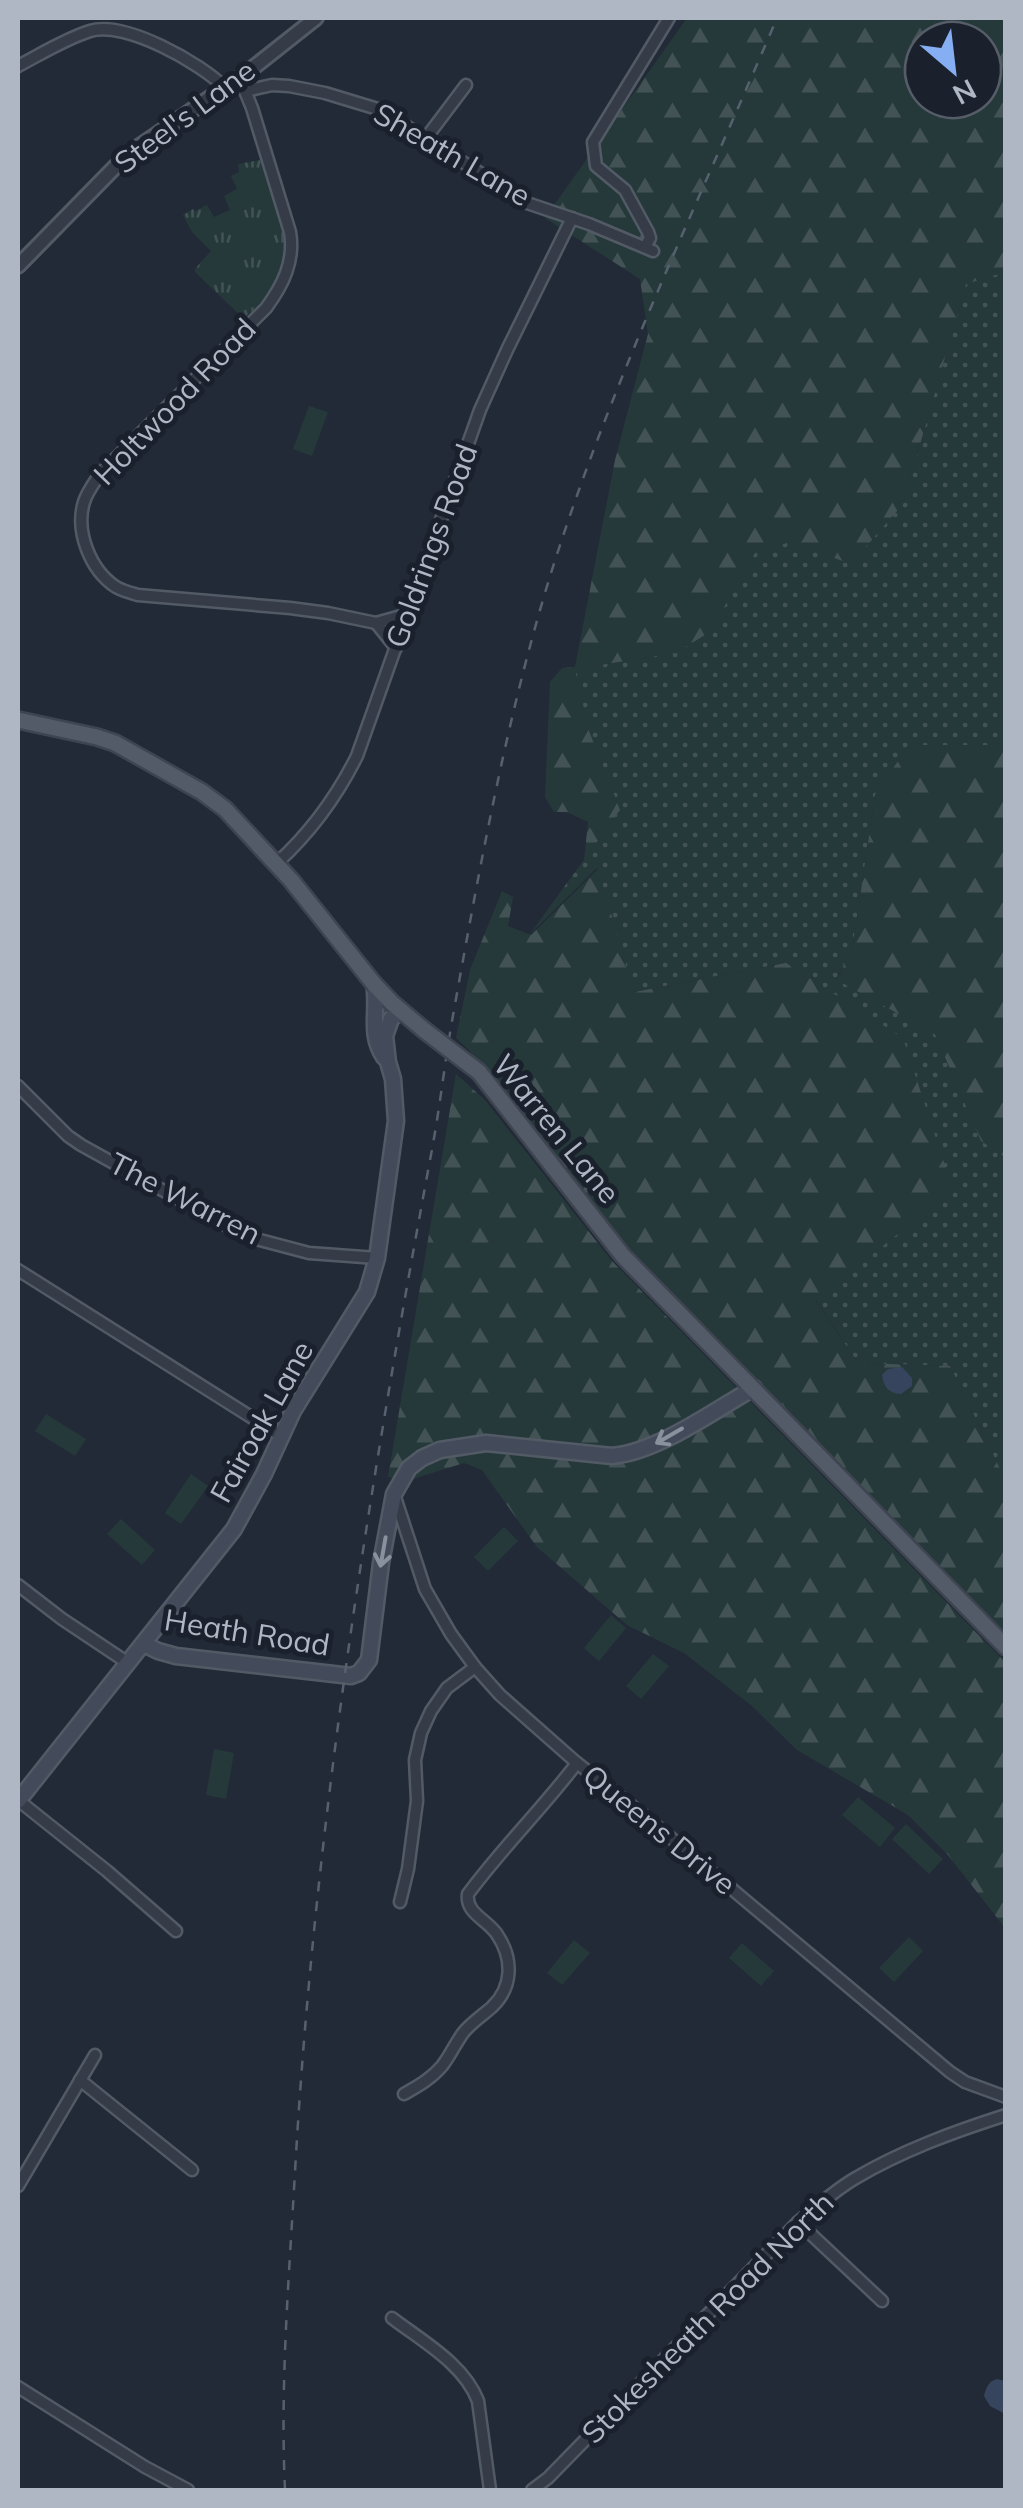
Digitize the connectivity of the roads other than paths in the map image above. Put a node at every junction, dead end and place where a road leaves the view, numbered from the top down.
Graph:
1 (316, 18) edge
2 (669, 18) edge
3 (18, 66) edge
4 (235, 86) junction
5 (466, 86) dead end
6 (426, 138) junction
7 (572, 218) junction
8 (18, 266) edge
9 (408, 614) junction
10 (376, 623) junction
11 (396, 648) junction
12 (18, 720) edge
13 (277, 864) junction
14 (374, 984) junction
15 (400, 1011) junction
16 (388, 1062) junction
17 (18, 1086) edge
18 (377, 1258) junction
19 (18, 1270) edge
20 (754, 1388) junction
21 (281, 1436) junction
22 (394, 1494) junction
23 (18, 1586) edge
24 (144, 1644) junction
25 (1006, 1647) edge
26 (128, 1663) junction
27 (475, 1667) junction
28 (577, 1763) junction
29 (18, 1800) edge
30 (400, 1902) dead end
31 (176, 1931) dead end
32 (95, 2055) dead end
33 (80, 2080) junction
34 (404, 2094) dead end
35 (1006, 2097) edge
36 (1006, 2115) edge
37 (192, 2170) dead end
38 (18, 2186) edge
39 (798, 2222) junction
40 (882, 2301) dead end
41 (392, 2318) dead end
42 (18, 2387) edge
43 (188, 2490) edge
44 (490, 2490) edge
45 (532, 2490) edge

1 - 4 street, Steel's Lane
2 - 7 street, Sheath Lane
3 - 4 street
4 - 6 street, Sheath Lane
4 - 8 street, Steel's Lane
4 - 10 street, Holtwood Road
5 - 6 street
6 - 7 street, Sheath Lane
7 - 9 street, Goldrings Road
9 - 10 street, Holtwood Road
9 - 11 street, Goldrings Road
10 - 11 street
11 - 13 street, Goldrings Road
12 - 13 main road, Warren Lane
13 - 14 main road, Warren Lane
14 - 15 main road, Warren Lane
14 - 16 main road
15 - 16 main road, Fairoak Lane
15 - 20 main road, Warren Lane, bridge
16 - 18 main road, Fairoak Lane
17 - 18 street, The Warren
18 - 21 main road, Fairoak Lane
19 - 21 street
20 -> 22 main road, Heath Road
20 - 25 main road, Warren Lane
21 - 24 main road, Fairoak Lane
22 -> 24 main road, Heath Road
22 - 27 street, Queens Drive
23 - 26 street
24 - 26 main road, Fairoak Lane
26 - 29 main road, Fairoak Lane
27 - 28 street, Queens Drive
27 - 30 street
28 - 34 street
28 - 35 street, Queens Drive
29 - 31 street
32 - 33 street
33 - 37 street
33 - 38 street
36 - 39 street, Stokesheath Road North
39 - 40 street
39 - 45 street, Stokesheath Road North
41 - 44 street
42 - 43 street

